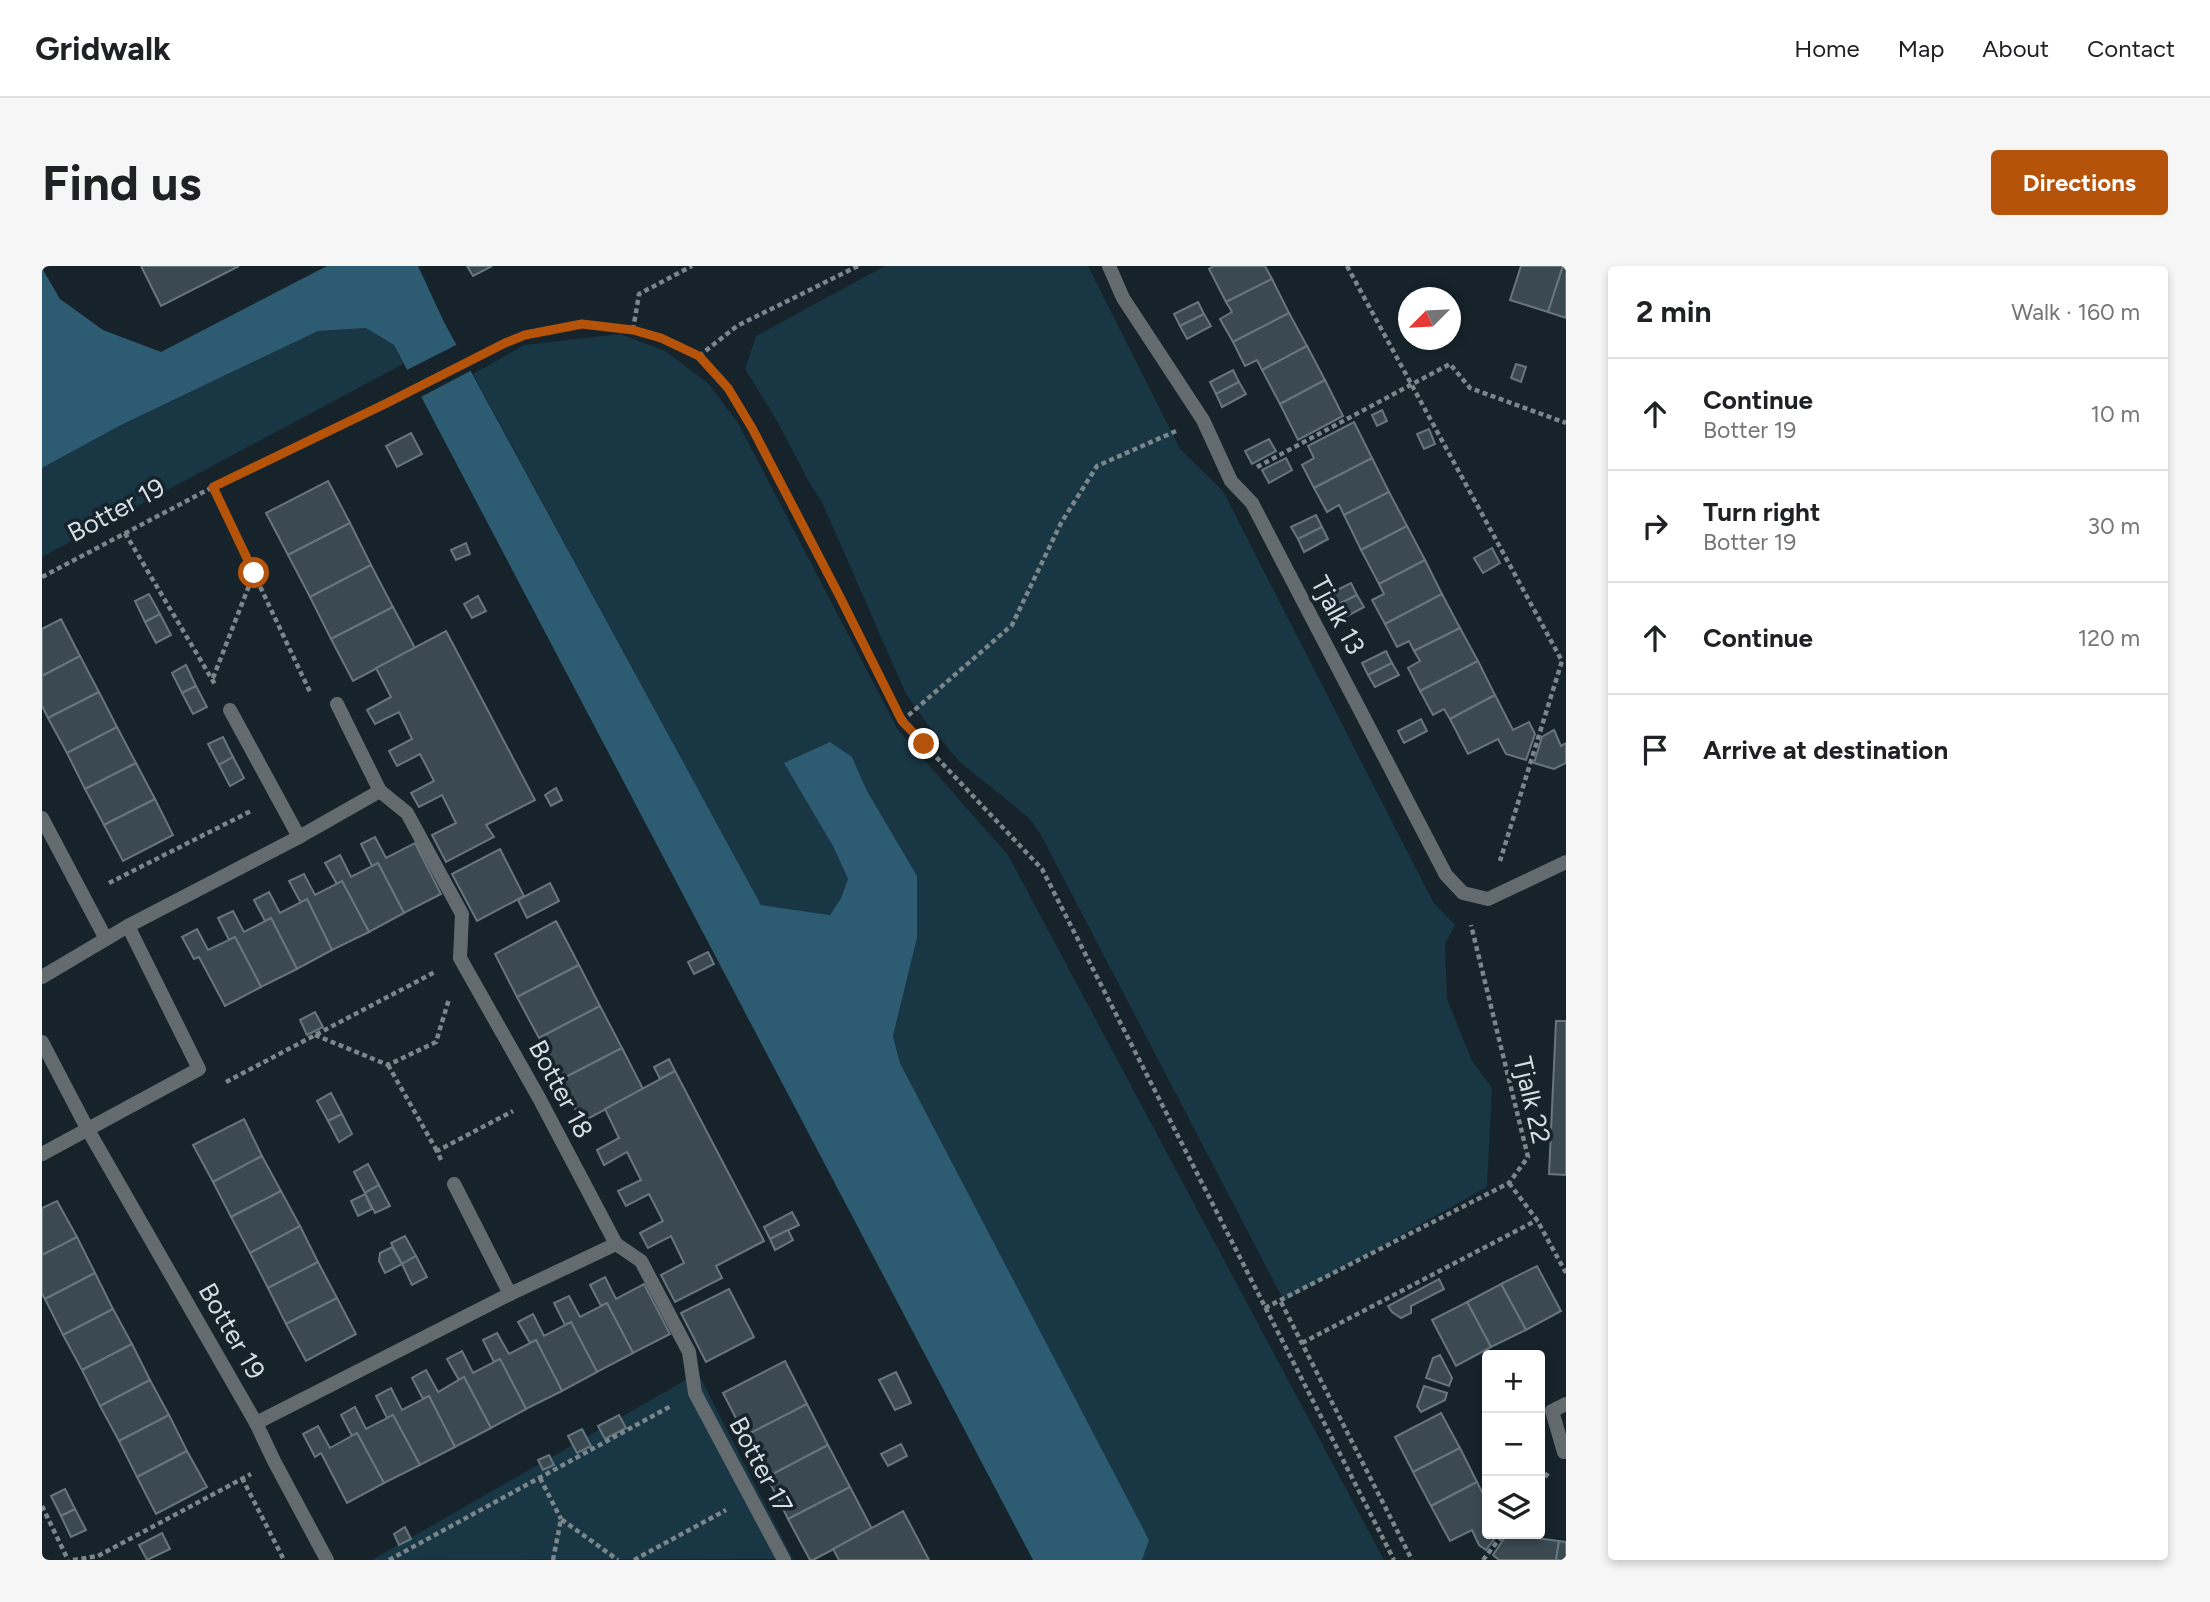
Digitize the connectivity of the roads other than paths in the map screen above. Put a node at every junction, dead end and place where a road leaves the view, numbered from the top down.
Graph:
1 (1109, 266) edge
2 (337, 705) road end
3 (230, 710) road end
4 (380, 791) junction
5 (42, 818) edge
6 (299, 837) junction
7 (1566, 862) edge
8 (128, 926) junction
9 (106, 939) junction
10 (42, 977) edge
11 (42, 1042) edge
12 (88, 1130) junction
13 (42, 1154) edge
14 (454, 1184) road end
15 (616, 1244) junction
16 (510, 1294) junction
17 (695, 1393) joint
18 (1566, 1404) edge
19 (256, 1423) junction
20 (1566, 1452) edge
21 (327, 1560) edge
22 (785, 1560) edge

1 - 7 street, Tjalk 13
2 - 4 street
3 - 6 street
4 - 6 street
4 - 15 street, Botter 18
5 - 9 street
6 - 8 street
8 - 9 street
8 - 12 street
9 - 10 street
11 - 12 street, Botter 19
12 - 13 street
12 - 19 street, Botter 19
14 - 16 street
15 - 16 street
15 - 17 street, Botter 18
16 - 19 street
17 - 22 street, Botter 17
18 - 20 street
19 - 21 street, Botter 19

